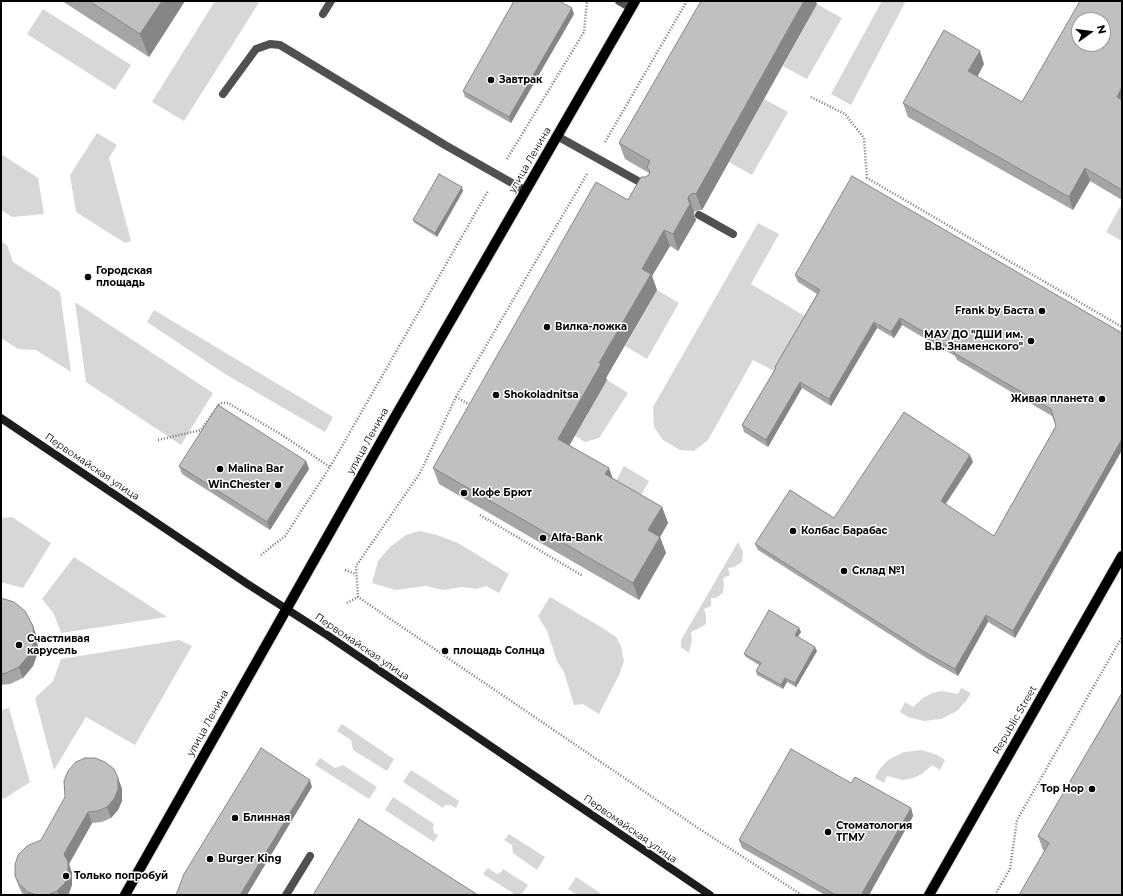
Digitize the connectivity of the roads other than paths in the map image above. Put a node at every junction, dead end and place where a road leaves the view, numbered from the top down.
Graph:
1 (331, 1) edge
2 (619, 1) edge
3 (634, 4) edge
4 (323, 14) dead end
5 (223, 94) dead end
6 (557, 136) junction
7 (650, 188) edge
8 (526, 191) junction
9 (699, 215) edge
10 (733, 234) dead end
11 (1, 418) edge
12 (1122, 556) edge
13 (286, 608) junction
14 (310, 856) dead end
15 (125, 895) edge
16 (286, 895) edge
17 (710, 895) edge
18 (929, 895) edge

1 - 4 street
2 - 3 street
3 - 6 main road, улица Ленина
5 - 8 street
6 - 7 street
6 - 8 main road, улица Ленина
8 - 13 main road, улица Ленина
9 - 10 street
11 - 13 street, Первомайская улица
12 - 18 main road, Republic Street
13 - 15 main road, улица Ленина
13 - 17 street, Первомайская улица
14 - 16 street

